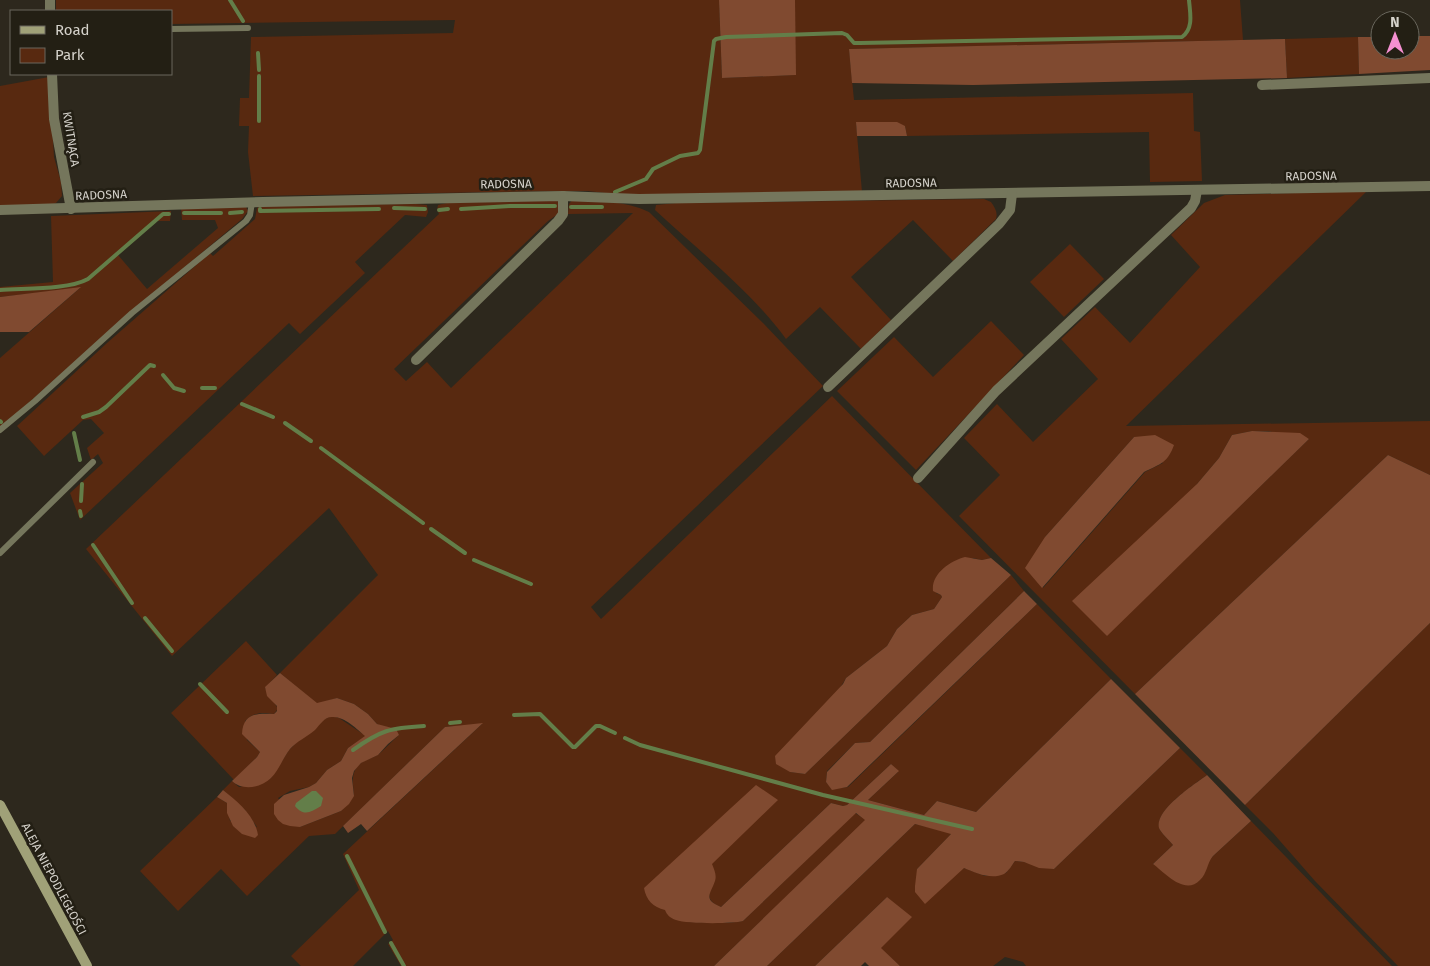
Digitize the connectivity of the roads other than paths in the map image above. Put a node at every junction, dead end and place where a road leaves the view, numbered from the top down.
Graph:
1 (248, 28) dead end
2 (172, 29) edge
3 (52, 75) edge
4 (1430, 78) edge
5 (1262, 85) dead end
6 (1430, 186) edge
7 (1197, 190) junction
8 (1012, 194) junction
9 (563, 196) junction
10 (252, 202) junction
11 (71, 208) junction
12 (0, 210) edge
13 (416, 360) dead end
14 (828, 387) dead end
15 (0, 430) edge
16 (93, 462) dead end
17 (918, 478) dead end
18 (0, 553) edge
19 (0, 805) edge
20 (86, 966) edge

1 - 2 lane
3 - 11 street, KWITNĄCA
4 - 5 street
6 - 7 street, RADOSNA
7 - 8 street, RADOSNA
7 - 17 street
8 - 9 street, RADOSNA
8 - 14 street
9 - 10 street, RADOSNA
9 - 13 street
10 - 11 street, RADOSNA
10 - 15 lane
11 - 12 street, RADOSNA
16 - 18 lane
19 - 20 street, ALEJA NIEPODLEGŁOŚCI

